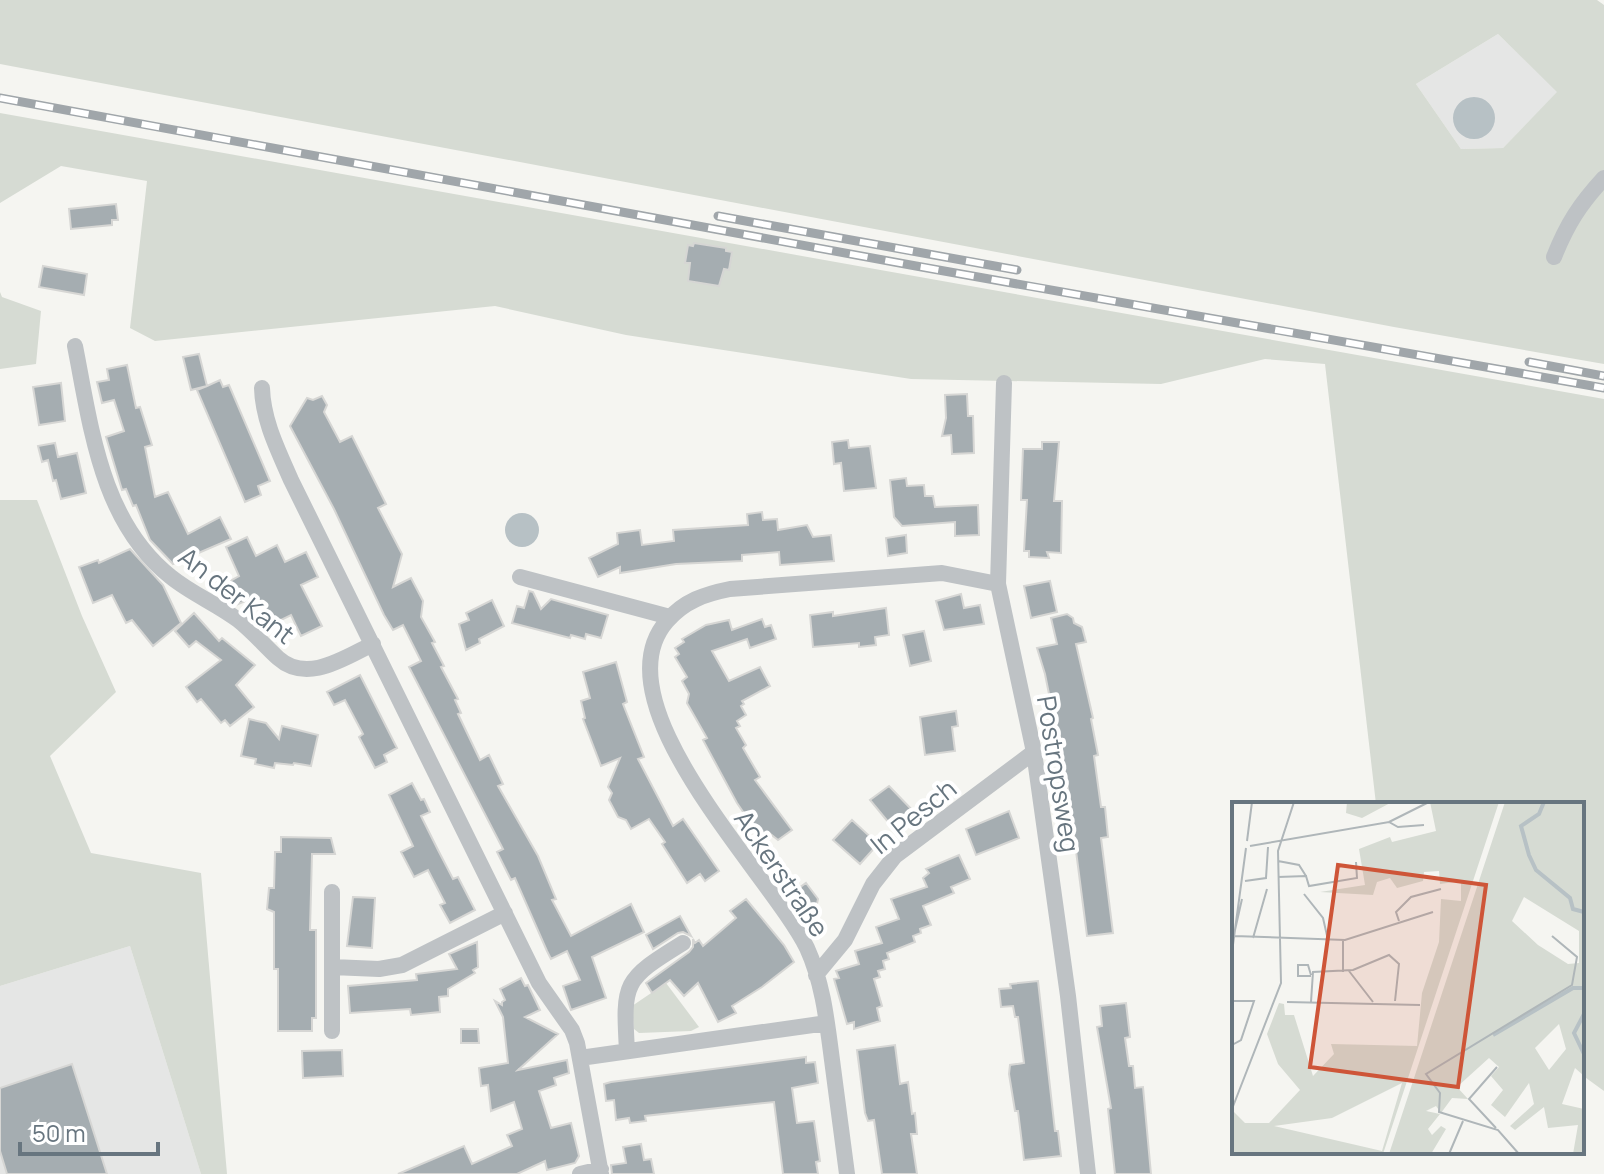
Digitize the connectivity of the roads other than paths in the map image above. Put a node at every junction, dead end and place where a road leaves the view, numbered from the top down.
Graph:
1 (1604, 178) edge
2 (1554, 257) dead end
3 (75, 346) dead end
4 (1004, 383) dead end
5 (262, 388) dead end
6 (520, 577) dead end
7 (998, 584) junction
8 (670, 617) junction
9 (373, 644) junction
10 (1034, 752) junction
11 (332, 892) dead end
12 (505, 913) junction
13 (683, 943) dead end
14 (332, 967) junction
15 (816, 975) junction
16 (827, 1023) junction
17 (332, 1031) dead end
18 (627, 1051) junction
19 (580, 1058) junction
20 (601, 1171) edge
21 (580, 1174) edge
22 (847, 1174) edge
23 (1088, 1174) edge

1 - 2 street
3 - 9 street, An der Kant
4 - 7 street, Postropsweg
5 - 9 street
6 - 8 street
7 - 8 street, Ackerstraße
7 - 10 street, Postropsweg
8 - 15 street, Ackerstraße
9 - 12 street
10 - 15 street, In Pesch
10 - 23 street, Postropsweg
11 - 14 street
12 - 14 street
12 - 19 street
13 - 18 street
14 - 17 street
15 - 16 street, Ackerstraße
16 - 18 street
16 - 22 street, Ackerstraße
18 - 19 street
19 - 20 street
20 - 21 street

